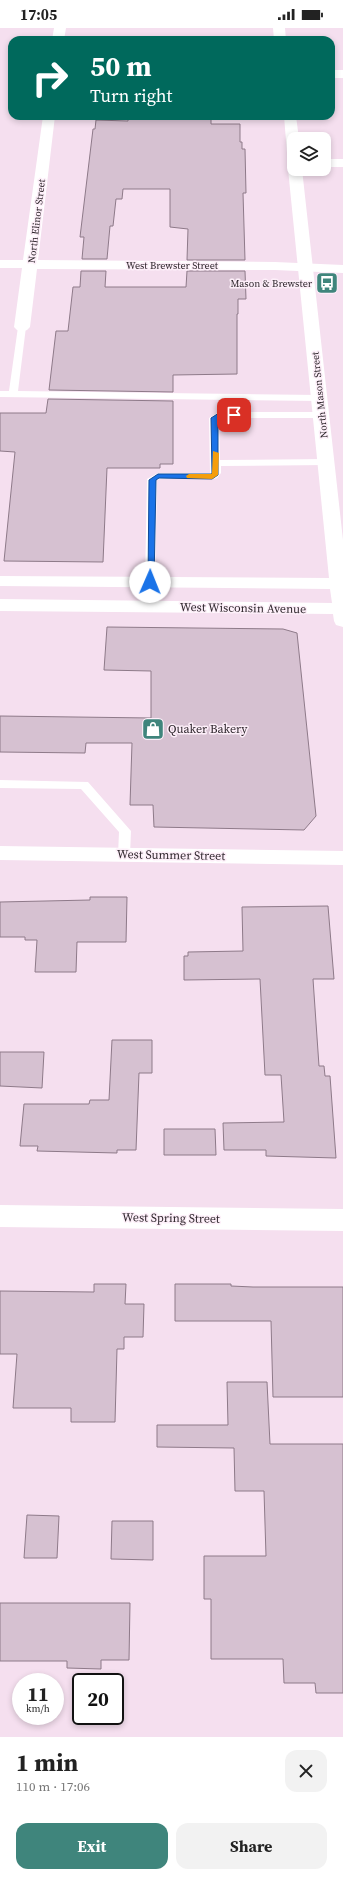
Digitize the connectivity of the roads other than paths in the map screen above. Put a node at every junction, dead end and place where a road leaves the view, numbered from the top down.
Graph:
1 (49, 120) edge
2 (290, 120) edge
3 (292, 132) edge
4 (331, 163) edge
5 (343, 163) edge
6 (296, 176) edge
7 (0, 264) edge
8 (31, 264) junction
9 (305, 267) junction
10 (343, 268) edge
11 (22, 327) joint
12 (0, 394) edge
13 (13, 394) junction
14 (319, 398) junction
15 (321, 415) junction
16 (326, 462) junction
17 (215, 463) junction
18 (0, 581) edge
19 (150, 582) junction
20 (341, 584) edge
21 (0, 605) edge
22 (343, 612) edge
23 (0, 784) edge
24 (0, 853) edge
25 (124, 855) junction
26 (343, 858) edge
27 (0, 1216) edge
28 (343, 1220) edge

1 - 8 main road, North Elinor Street
2 - 3 main road
4 - 5 main road
6 - 9 main road, North Mason Street
7 - 8 main road, West Brewster Street
8 - 9 main road, West Brewster Street
8 - 11 main road, North Elinor Street
9 - 10 main road, West Brewster Street
9 - 14 main road, North Mason Street
11 - 13 lane
12 - 13 lane
13 - 14 lane
14 - 15 main road, North Mason Street
15 - 16 main road, North Mason Street
15 - 17 lane
16 - 17 lane
16 - 20 main road, North Mason Street
17 - 19 lane
18 - 19 main road, West Wisconsin Avenue
19 - 20 main road, West Wisconsin Avenue
20 - 21 main road
20 - 22 main road, North Mason Street
21 - 22 main road, West Wisconsin Avenue
23 - 25 lane
24 - 25 main road, West Summer Street
25 - 26 main road, West Summer Street
27 - 28 main road, West Spring Street

